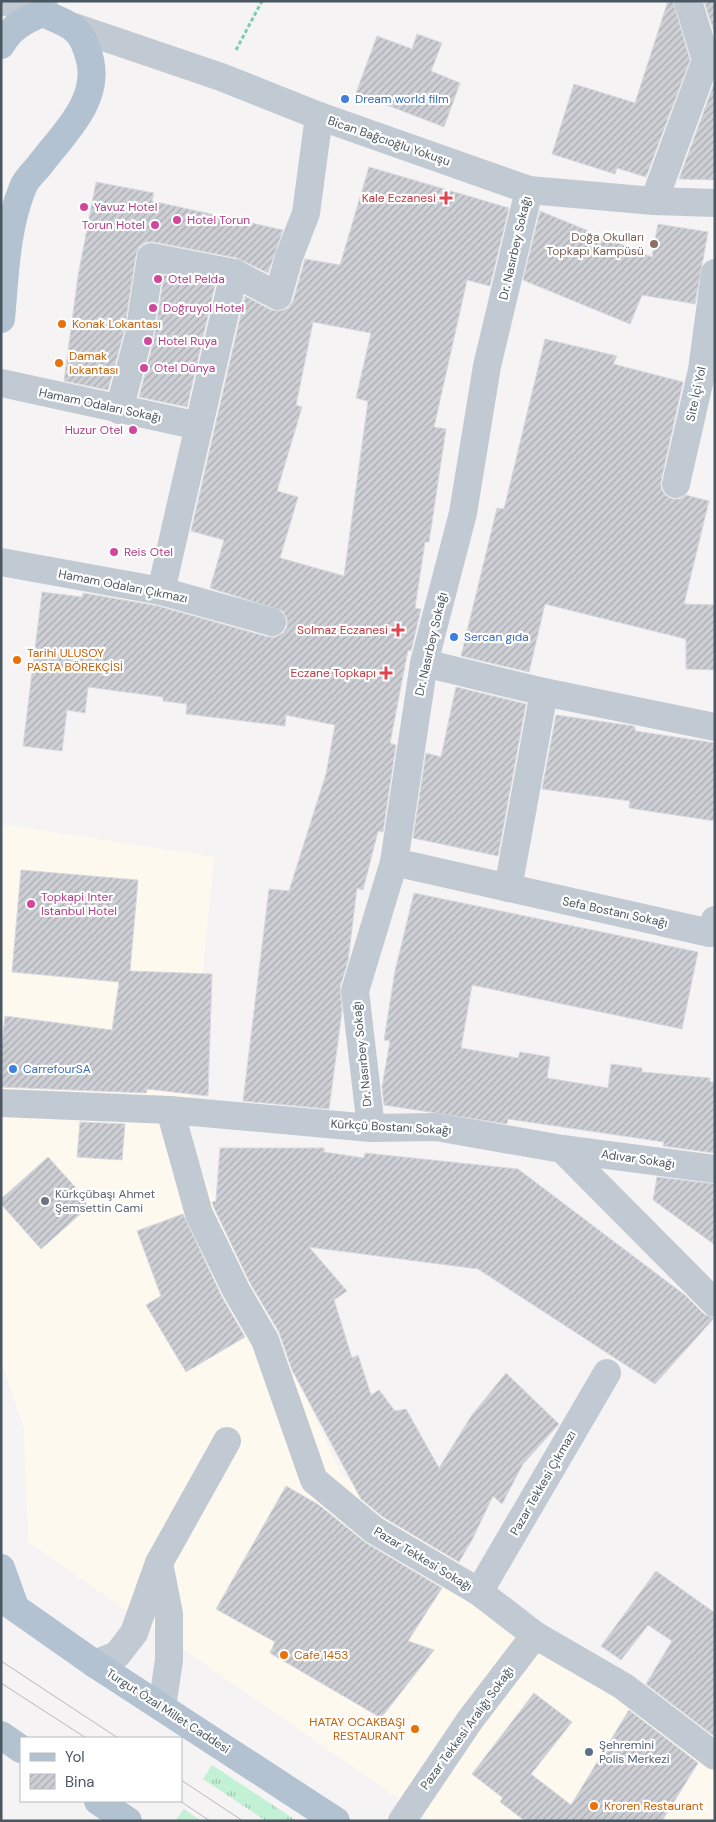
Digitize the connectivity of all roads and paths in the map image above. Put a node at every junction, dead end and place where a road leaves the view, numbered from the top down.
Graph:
1 (3, 1) edge
2 (262, 1) edge
3 (688, 1) edge
4 (43, 7) edge
5 (74, 27) junction
6 (1, 45) edge
7 (222, 77) junction
8 (319, 116) junction
9 (529, 190) junction
10 (654, 201) junction
11 (715, 203) edge
12 (234, 273) junction
13 (715, 273) edge
14 (1, 318) edge
15 (1, 383) edge
16 (119, 410) junction
17 (199, 426) junction
18 (676, 484) dead end
19 (1, 562) edge
20 (161, 592) junction
21 (272, 622) dead end
22 (424, 663) junction
23 (544, 692) junction
24 (715, 727) edge
25 (394, 862) junction
26 (508, 888) junction
27 (715, 920) edge
28 (1, 1103) edge
29 (170, 1110) junction
30 (371, 1128) junction
31 (562, 1149) junction
32 (715, 1170) edge
33 (715, 1303) edge
34 (607, 1373) dead end
35 (227, 1441) dead end
36 (159, 1564) junction
37 (1, 1568) edge
38 (479, 1592) junction
39 (8, 1602) edge
40 (535, 1636) junction
41 (95, 1664) junction
42 (162, 1707) junction
43 (1, 1735) edge
44 (20, 1747) edge
45 (715, 1756) edge
46 (100, 1802) edge
47 (128, 1821) edge
48 (336, 1821) edge
49 (402, 1821) edge

1 - 4 street
2 - 7 path
3 - 10 street
4 - 5 main road
4 - 6 main road
5 - 7 street, Bican Bağcıoğlu Yokuşu
5 - 14 main road
7 - 8 street, Bican Bağcıoğlu Yokuşu
8 - 9 street, Bican Bağcıoğlu Yokuşu
8 - 12 street
9 - 10 street, Bican Bağcıoğlu Yokuşu
9 - 22 street, Dr. Nasırbey Sokağı
10 - 11 street, Bican Bağcıoğlu Yokuşu
12 - 16 street
12 - 17 street
13 - 18 street, Site İçi Yol
15 - 16 street, Hamam Odaları Sokağı
16 - 17 street, Hamam Odaları Sokağı
17 - 20 street
19 - 20 street, Hamam Odaları Çıkmazı
20 - 21 street, Hamam Odaları Çıkmazı
22 - 23 street
22 - 25 street, Dr. Nasırbey Sokağı
23 - 24 street
23 - 26 street
25 - 26 street, Sefa Bostanı Sokağı
25 - 30 street, Dr. Nasırbey Sokağı
26 - 27 street, Sefa Bostanı Sokağı
28 - 29 street, Kürkçü Bostanı Sokağı
29 - 30 street, Kürkçü Bostanı Sokağı
29 - 38 street, Pazar Tekkesi Sokağı
30 - 31 street, Kürkçü Bostanı Sokağı
31 - 32 street, Adıvar Sokağı
31 - 33 street
34 - 38 street, Pazar Tekkesi Çıkmazı
35 - 36 street
36 - 41 street
36 - 42 street
37 - 39 main road
38 - 40 street, Pazar Tekkesi Sokağı
39 - 41 main road, Turgut Özal Millet Caddesi
40 - 45 street, Pazar Tekkesi Sokağı
40 - 49 street, Pazar Tekkesi Aralığı Sokağı
41 - 42 main road, Turgut Özal Millet Caddesi
42 - 48 main road, Turgut Özal Millet Caddesi
43 - 44 main road
46 - 47 main road

